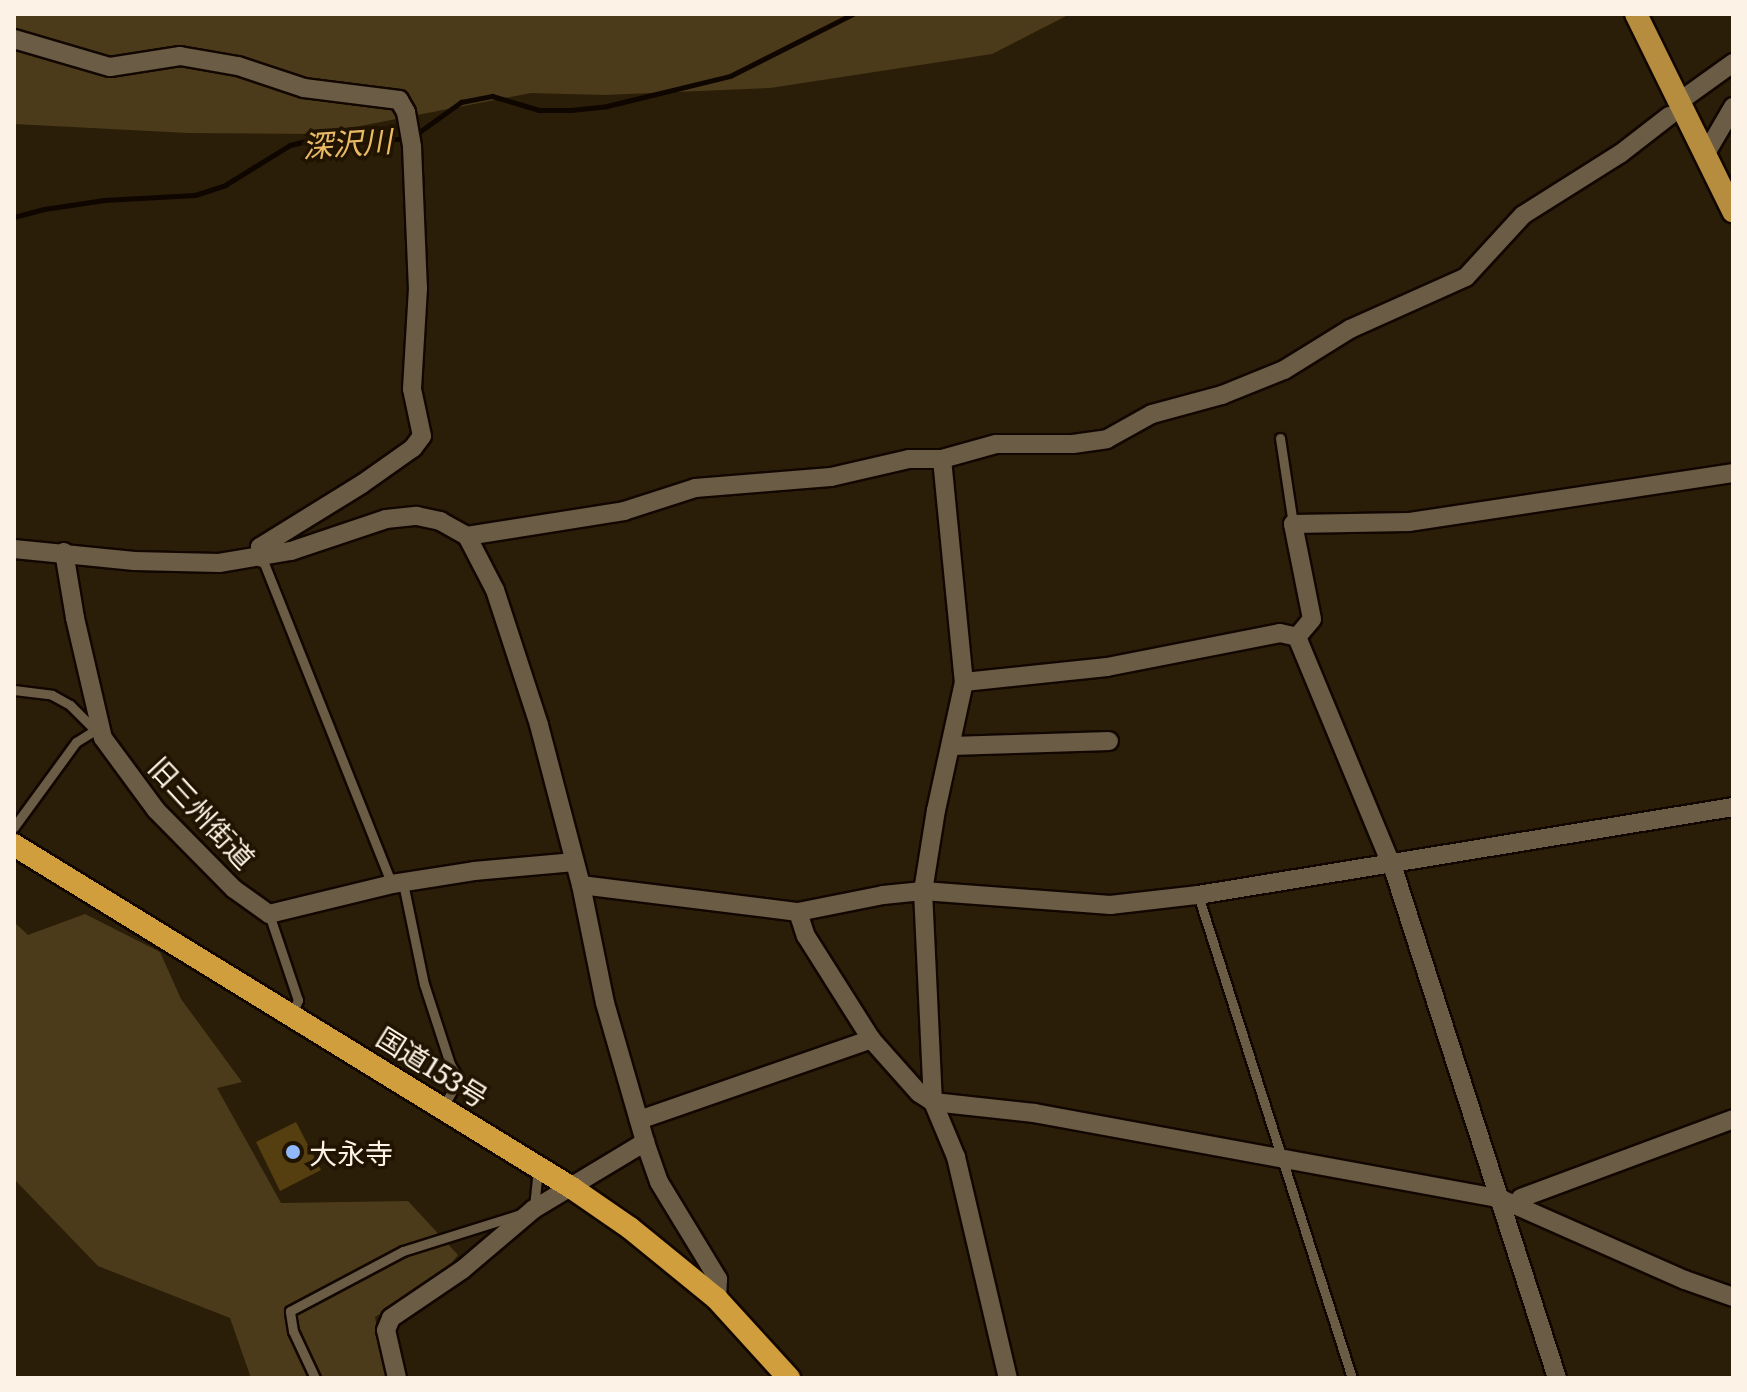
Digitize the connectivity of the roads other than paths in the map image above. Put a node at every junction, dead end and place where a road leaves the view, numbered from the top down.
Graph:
1 (1636, 14) edge
2 (14, 39) edge
3 (1733, 63) edge
4 (1687, 96) dead end
5 (1733, 107) edge
6 (1669, 116) dead end
7 (1705, 155) junction
8 (1733, 211) edge
9 (1280, 438) dead end
10 (942, 459) junction
11 (1733, 473) edge
12 (1293, 524) junction
13 (467, 536) junction
14 (14, 549) edge
15 (64, 552) junction
16 (262, 558) junction
17 (1297, 637) junction
18 (964, 682) junction
19 (14, 690) edge
20 (99, 734) junction
21 (1109, 741) dead end
22 (952, 746) junction
23 (1733, 807) edge
24 (14, 827) edge
25 (14, 845) edge
26 (1388, 861) junction
27 (575, 862) junction
28 (397, 884) junction
29 (581, 885) junction
30 (923, 891) junction
31 (1198, 895) junction
32 (798, 912) junction
33 (269, 914) junction
34 (292, 1014) junction
35 (871, 1039) junction
36 (933, 1102) junction
37 (443, 1107) junction
38 (1733, 1119) edge
39 (639, 1120) junction
40 (645, 1142) junction
41 (1282, 1157) junction
42 (539, 1167) junction
43 (572, 1188) junction
44 (1507, 1202) junction
45 (534, 1209) junction
46 (1733, 1297) edge
47 (717, 1299) junction
48 (315, 1378) edge
49 (397, 1378) edge
50 (789, 1378) edge
51 (1008, 1378) edge
52 (1352, 1378) edge
53 (1557, 1378) edge

1 - 7 main road
2 - 16 street
3 - 4 street
5 - 7 street
6 - 10 street
7 - 8 main road
9 - 12 lane
10 - 13 street
10 - 18 street
11 - 12 street
12 - 17 street
13 - 16 street
13 - 27 street
14 - 15 street
15 - 16 street
15 - 20 street
16 - 28 lane
17 - 18 street
17 - 26 street
18 - 22 street
19 - 20 lane, 旧三州街道
20 - 24 lane
20 - 33 street, 旧三州街道
21 - 22 street
22 - 30 street
23 - 26 street
25 - 34 highway, 国道153号
26 - 31 street
26 - 44 street
27 - 28 street
27 - 29 street
28 - 33 street
28 - 37 lane
29 - 32 street
29 - 39 street
30 - 31 street
30 - 32 street
30 - 36 street
31 - 41 lane
32 - 35 street
33 - 34 lane
34 - 37 highway, 国道153号
35 - 36 street
35 - 39 street
36 - 41 street
36 - 51 street
37 - 42 highway, 国道153号
38 - 44 street
39 - 40 street
40 - 43 street
40 - 47 street
41 - 44 street
41 - 52 lane
42 - 43 highway, 国道153号
42 - 45 lane
43 - 45 street
43 - 47 highway, 国道153号
44 - 46 street
44 - 53 street
45 - 48 lane
45 - 49 street
47 - 50 highway, 国道153号

